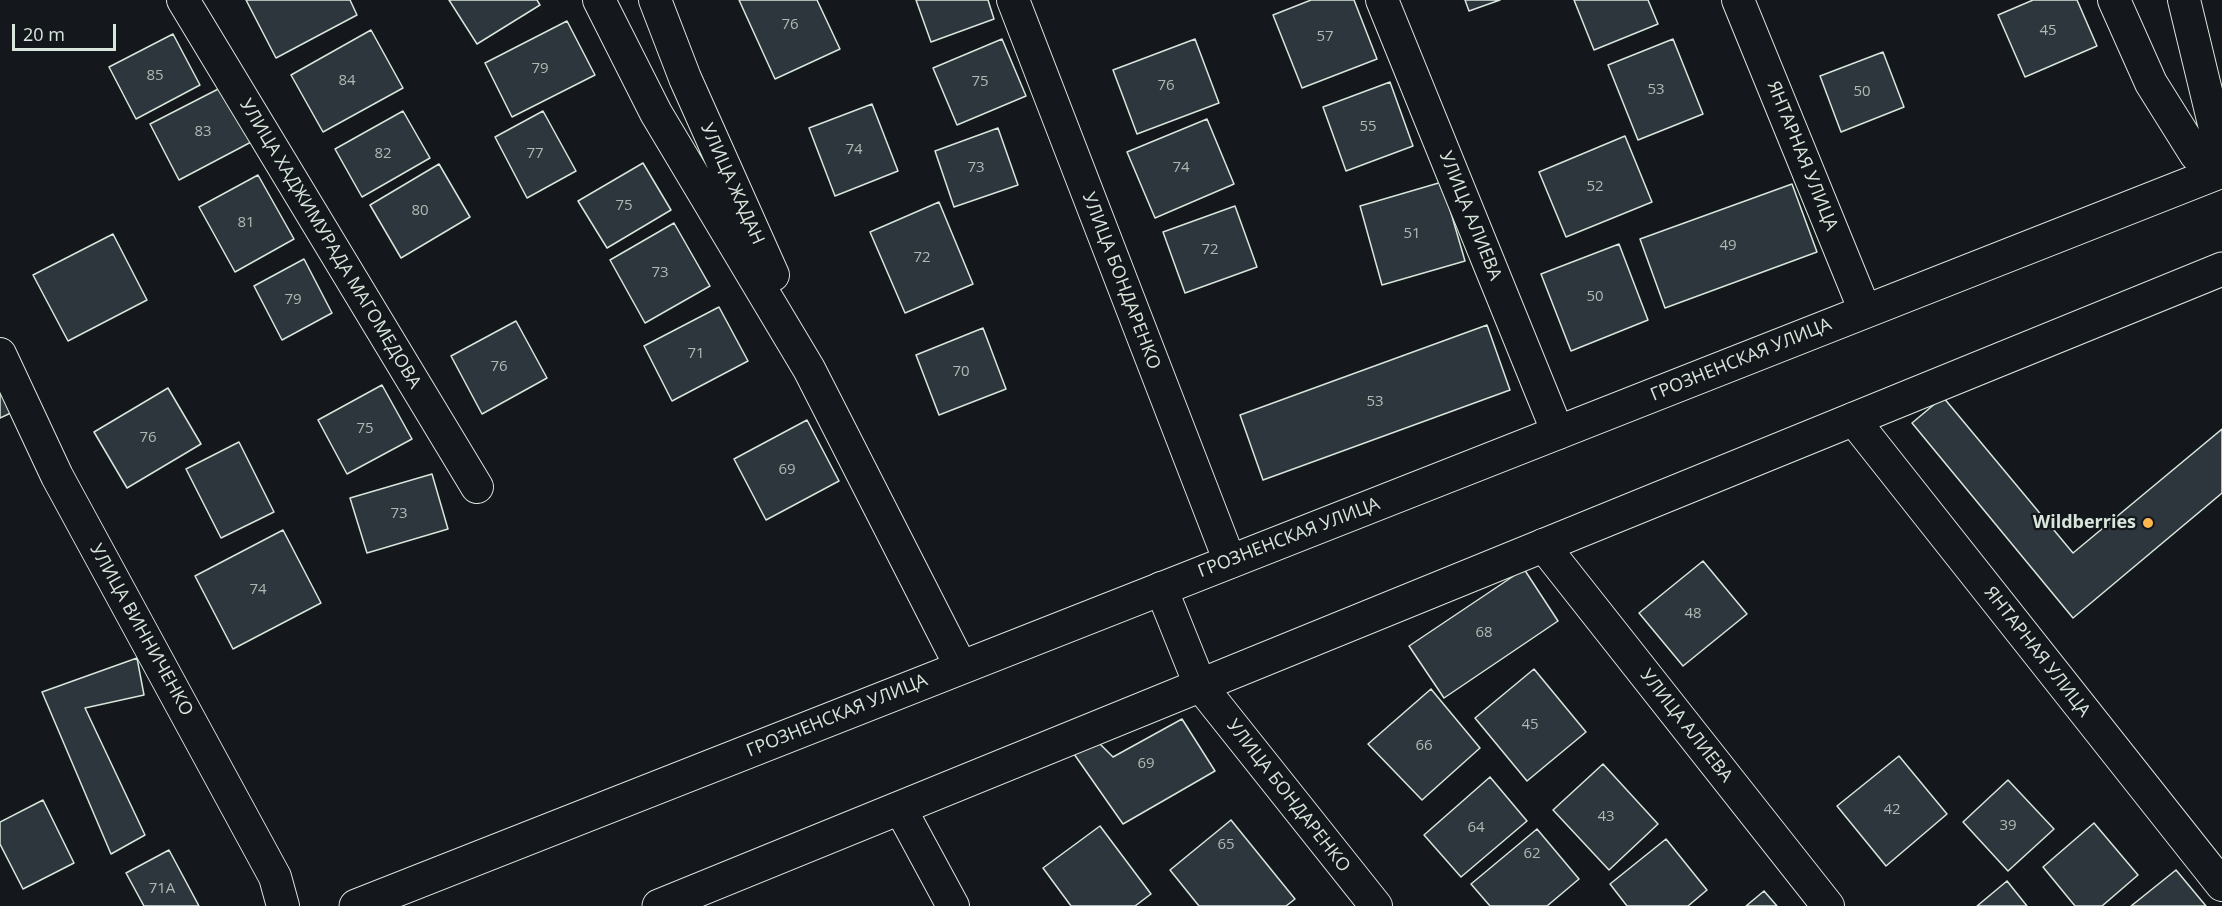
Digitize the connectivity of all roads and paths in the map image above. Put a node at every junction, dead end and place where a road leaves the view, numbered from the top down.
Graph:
1 (183, 0) edge
2 (598, 0) edge
3 (655, 0) edge
4 (1013, 0) edge
5 (1382, 0) edge
6 (1738, 0) edge
7 (2114, 0) edge
8 (2184, 0) edge
9 (2222, 157) edge
10 (2222, 169) edge
11 (2222, 269) edge
12 (1865, 312) junction
13 (0, 354) edge
14 (809, 369) junction
15 (1853, 419) junction
16 (1557, 433) junction
17 (477, 487) dead end
18 (1543, 546) junction
19 (1230, 561) junction
20 (1161, 588) junction
21 (961, 667) junction
22 (1200, 685) junction
23 (900, 808) junction
24 (2222, 885) edge
25 (283, 906) edge
26 (356, 906) edge
27 (658, 906) edge
28 (953, 906) edge
29 (1376, 906) edge
30 (1828, 906) edge

1 - 17 street, УЛИЦА ХАДЖИМУРАДА МАГОМЕДОВА
2 - 14 street
3 - 14 street, УЛИЦА ЖАДАН
4 - 19 street, УЛИЦА БОНДАРЕНКО
5 - 16 street, УЛИЦА АЛИЕВА
6 - 12 street, ЯНТАРНАЯ УЛИЦА
7 - 10 street
8 - 9 street
10 - 12 street, ГРОЗНЕНСКАЯ УЛИЦА
11 - 15 street
12 - 16 street, ГРОЗНЕНСКАЯ УЛИЦА
13 - 25 street, УЛИЦА ВИННИЧЕНКО
14 - 21 street
15 - 18 street
15 - 24 street, ЯНТАРНАЯ УЛИЦА
16 - 19 street, ГРОЗНЕНСКАЯ УЛИЦА
18 - 22 street
18 - 30 street, УЛИЦА АЛИЕВА
19 - 20 street, ГРОЗНЕНСКАЯ УЛИЦА
20 - 21 street, ГРОЗНЕНСКАЯ УЛИЦА
20 - 22 street, УЛИЦА БОНДАРЕНКО
21 - 26 street, ГРОЗНЕНСКАЯ УЛИЦА
22 - 23 street
22 - 29 street, УЛИЦА БОНДАРЕНКО
23 - 27 street
23 - 28 street

